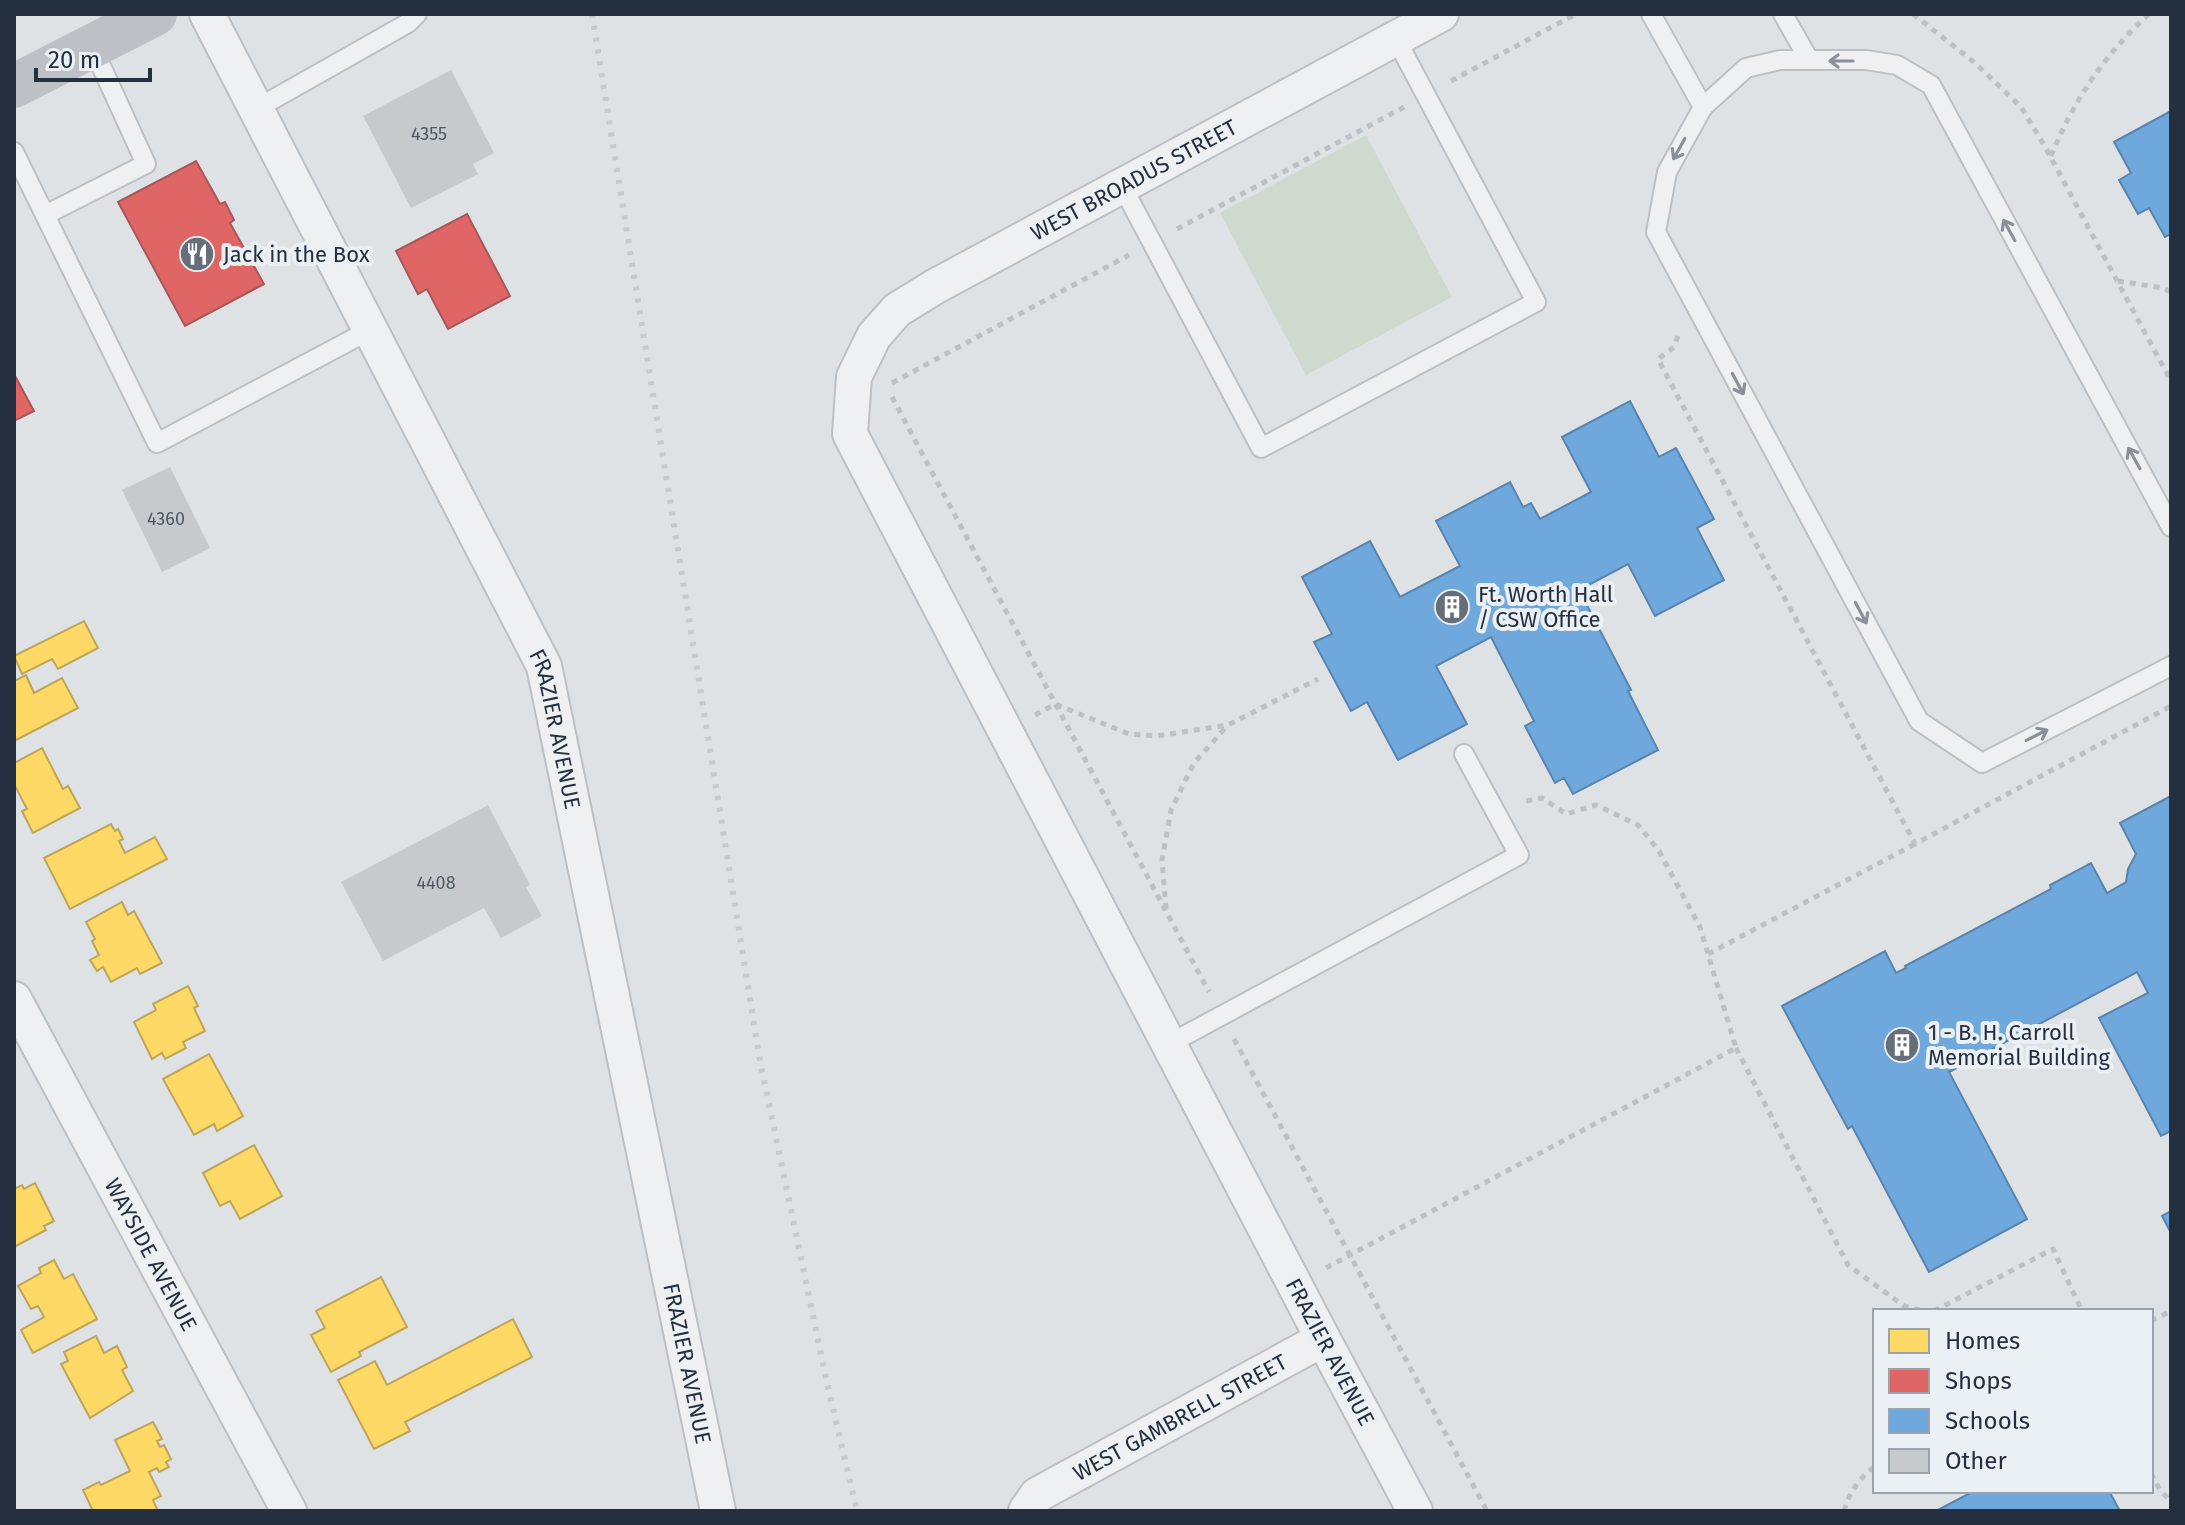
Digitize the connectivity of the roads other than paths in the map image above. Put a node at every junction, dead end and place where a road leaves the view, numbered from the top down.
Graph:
1 (155, 14) edge
2 (207, 14) edge
3 (417, 14) edge
4 (1441, 14) edge
5 (1651, 14) edge
6 (1783, 14) edge
7 (1396, 39) junction
8 (92, 46) junction
9 (1808, 58) junction
10 (14, 86) edge
11 (1703, 107) junction
12 (256, 109) junction
13 (14, 152) edge
14 (1122, 186) junction
15 (45, 215) junction
16 (370, 330) junction
17 (854, 377) joint
18 (2171, 527) edge
19 (2171, 666) edge
20 (1464, 754) dead end
21 (14, 999) edge
22 (1169, 1044) junction
23 (1323, 1339) junction
24 (1031, 1503) edge
25 (289, 1511) edge
26 (718, 1511) edge
27 (1415, 1511) edge

1 - 8 main road
2 - 12 street, FRAZIER AVENUE
3 - 12 lane
4 - 7 street, WEST BROADUS STREET
5 - 11 lane
6 - 9 lane
7 - 14 street, WEST BROADUS STREET
7 - 14 lane
8 - 10 main road
8 - 15 lane
9 - 11 lane
18 -> 9 lane
11 -> 19 lane
12 - 16 street, FRAZIER AVENUE
13 - 15 lane
14 - 17 street, WEST BROADUS STREET
15 - 16 lane
16 - 26 street, FRAZIER AVENUE
17 - 22 street, FRAZIER AVENUE
20 - 22 lane
21 - 25 street, WAYSIDE AVENUE
22 - 23 street, FRAZIER AVENUE
23 - 24 street, WEST GAMBRELL STREET
23 - 27 street, FRAZIER AVENUE

